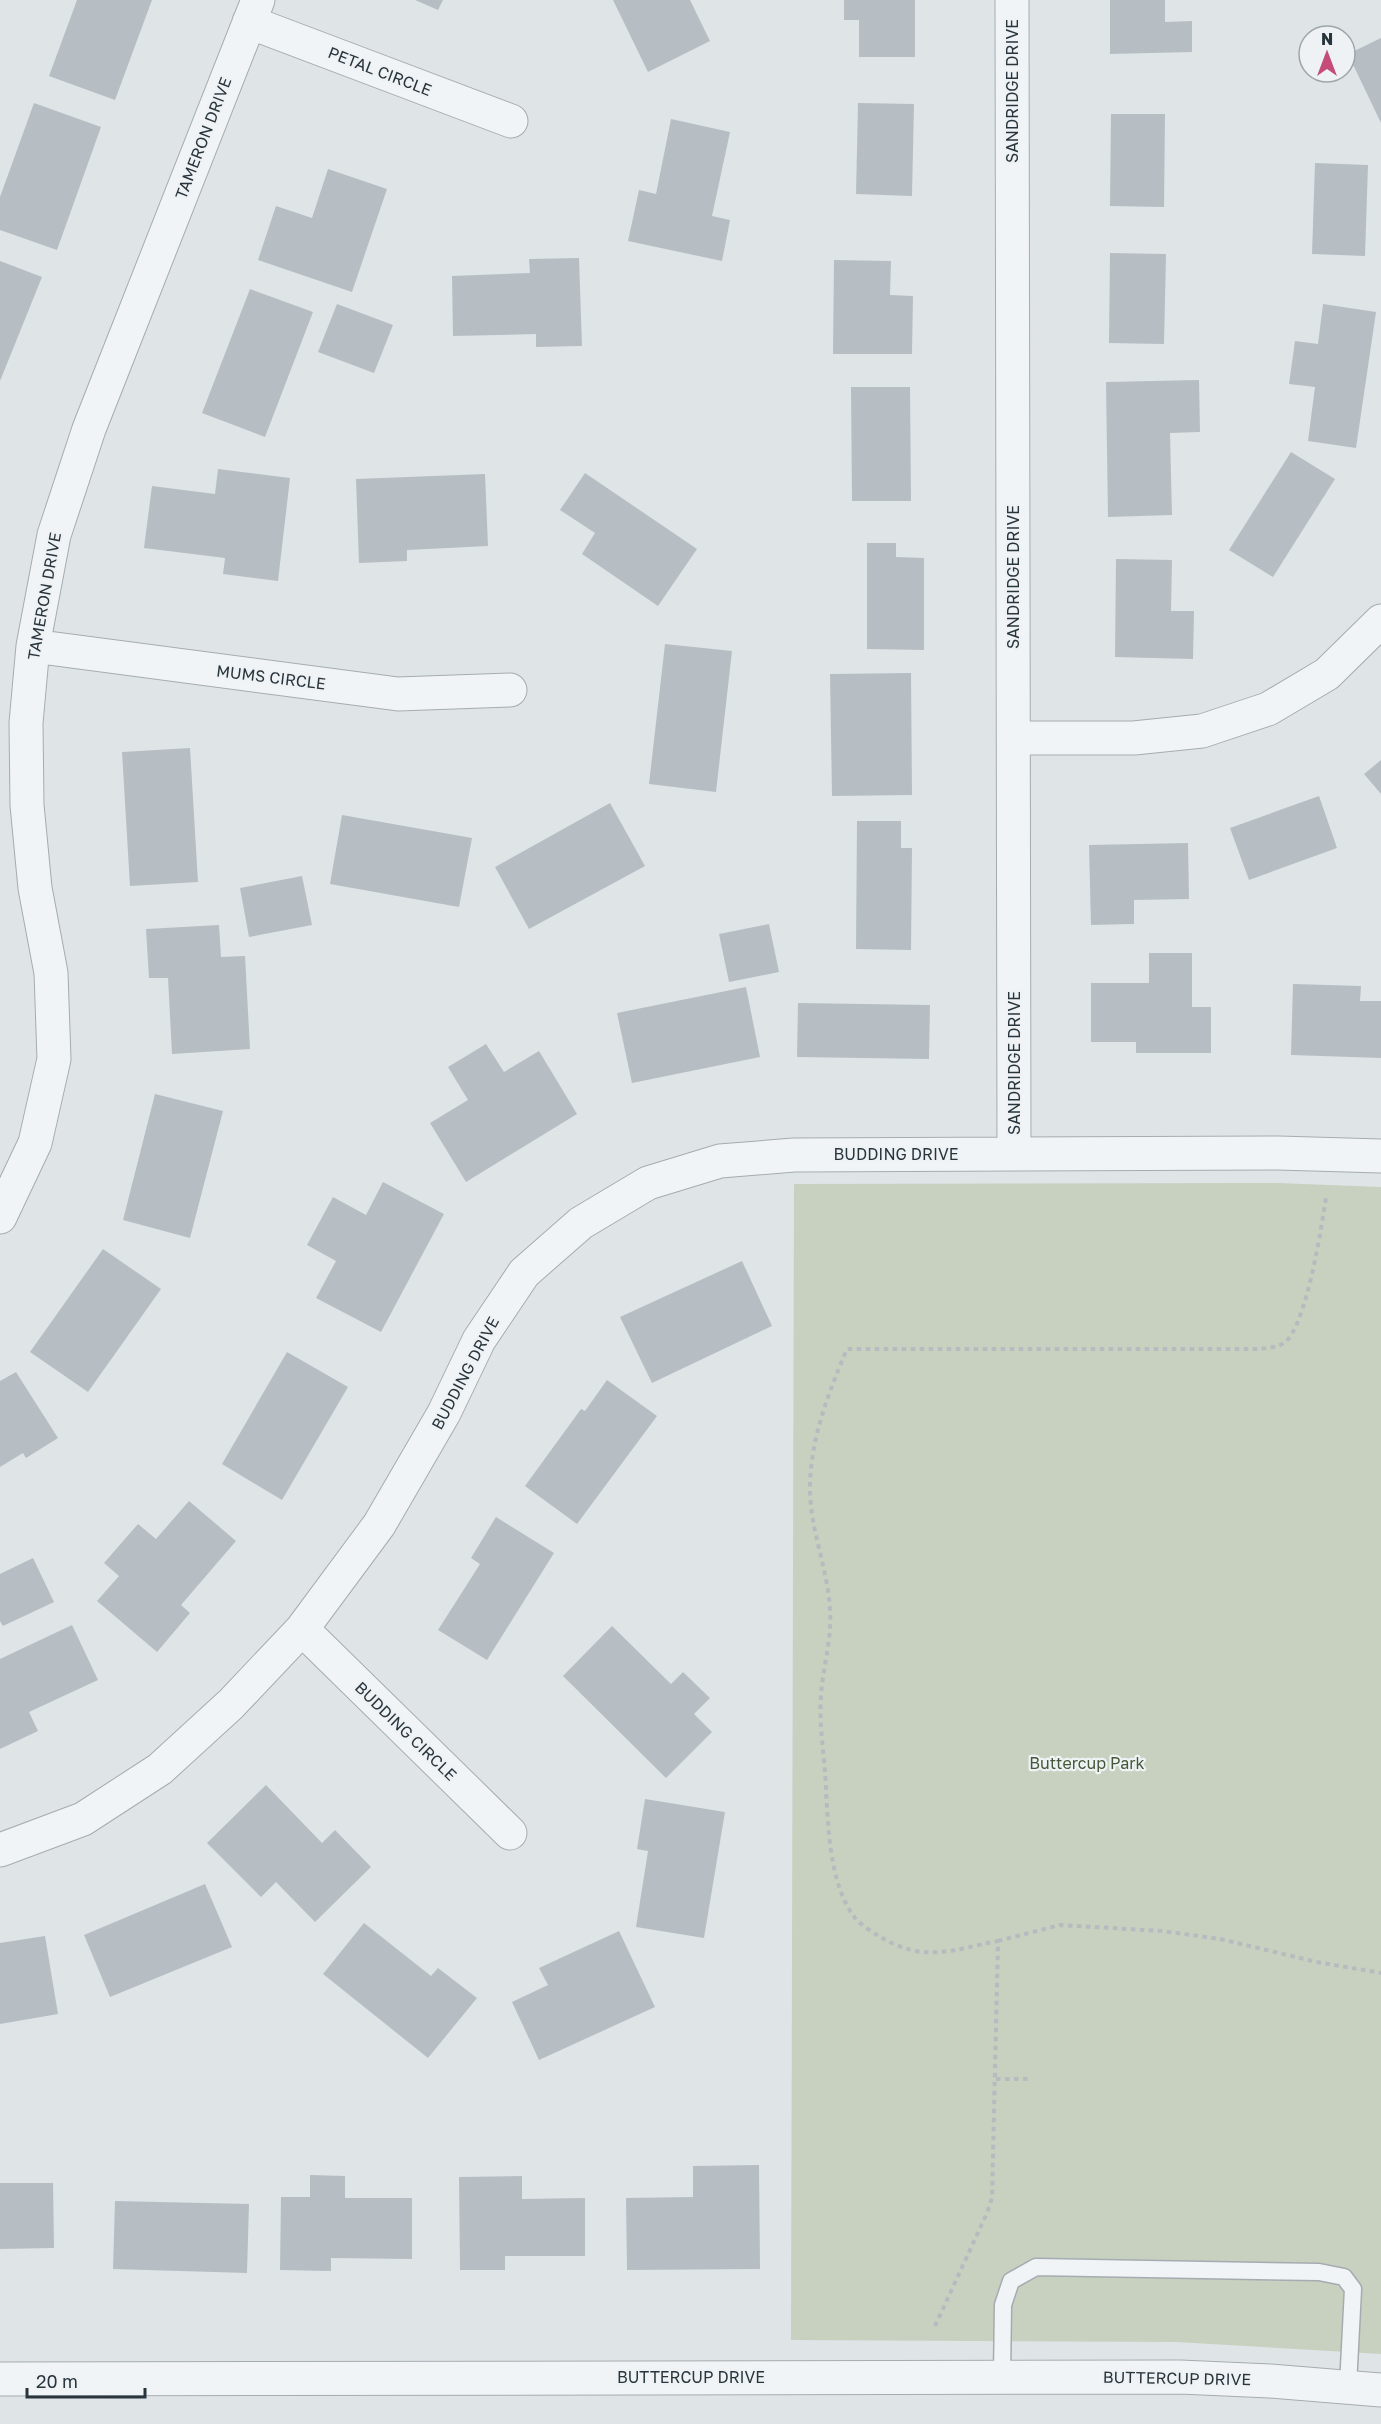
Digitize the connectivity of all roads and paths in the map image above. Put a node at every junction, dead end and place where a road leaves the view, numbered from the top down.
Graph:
1 (1012, 0) edge
2 (254, 11) edge
3 (511, 122) dead end
4 (1381, 621) edge
5 (33, 646) junction
6 (510, 690) dead end
7 (1014, 738) junction
8 (1014, 1154) junction
9 (1381, 1156) edge
10 (1326, 1197) dead end
11 (0, 1217) edge
12 (302, 1629) junction
13 (510, 1833) dead end
14 (0, 1850) edge
15 (998, 1941) junction
16 (1381, 1973) edge
17 (996, 2079) junction
18 (1032, 2079) dead end
19 (935, 2326) dead end
20 (1002, 2376) junction
21 (0, 2379) edge
22 (1348, 2386) junction
23 (1381, 2390) edge

1 - 7 street, SANDRIDGE DRIVE
2 - 3 street, PETAL CIRCLE
2 - 5 street, TAMERON DRIVE
4 - 7 street
5 - 6 street, MUMS CIRCLE
5 - 11 street, TAMERON DRIVE
7 - 8 street, SANDRIDGE DRIVE
8 - 9 street, BUDDING DRIVE
8 - 12 street, BUDDING DRIVE
10 - 15 path
12 - 13 street, BUDDING CIRCLE
12 - 14 street, BUDDING DRIVE
15 - 16 path
15 - 17 path
17 - 18 path
17 - 19 path
20 - 21 street, BUTTERCUP DRIVE
20 - 22 street, BUTTERCUP DRIVE
20 - 22 lane
22 - 23 street, BUTTERCUP DRIVE

